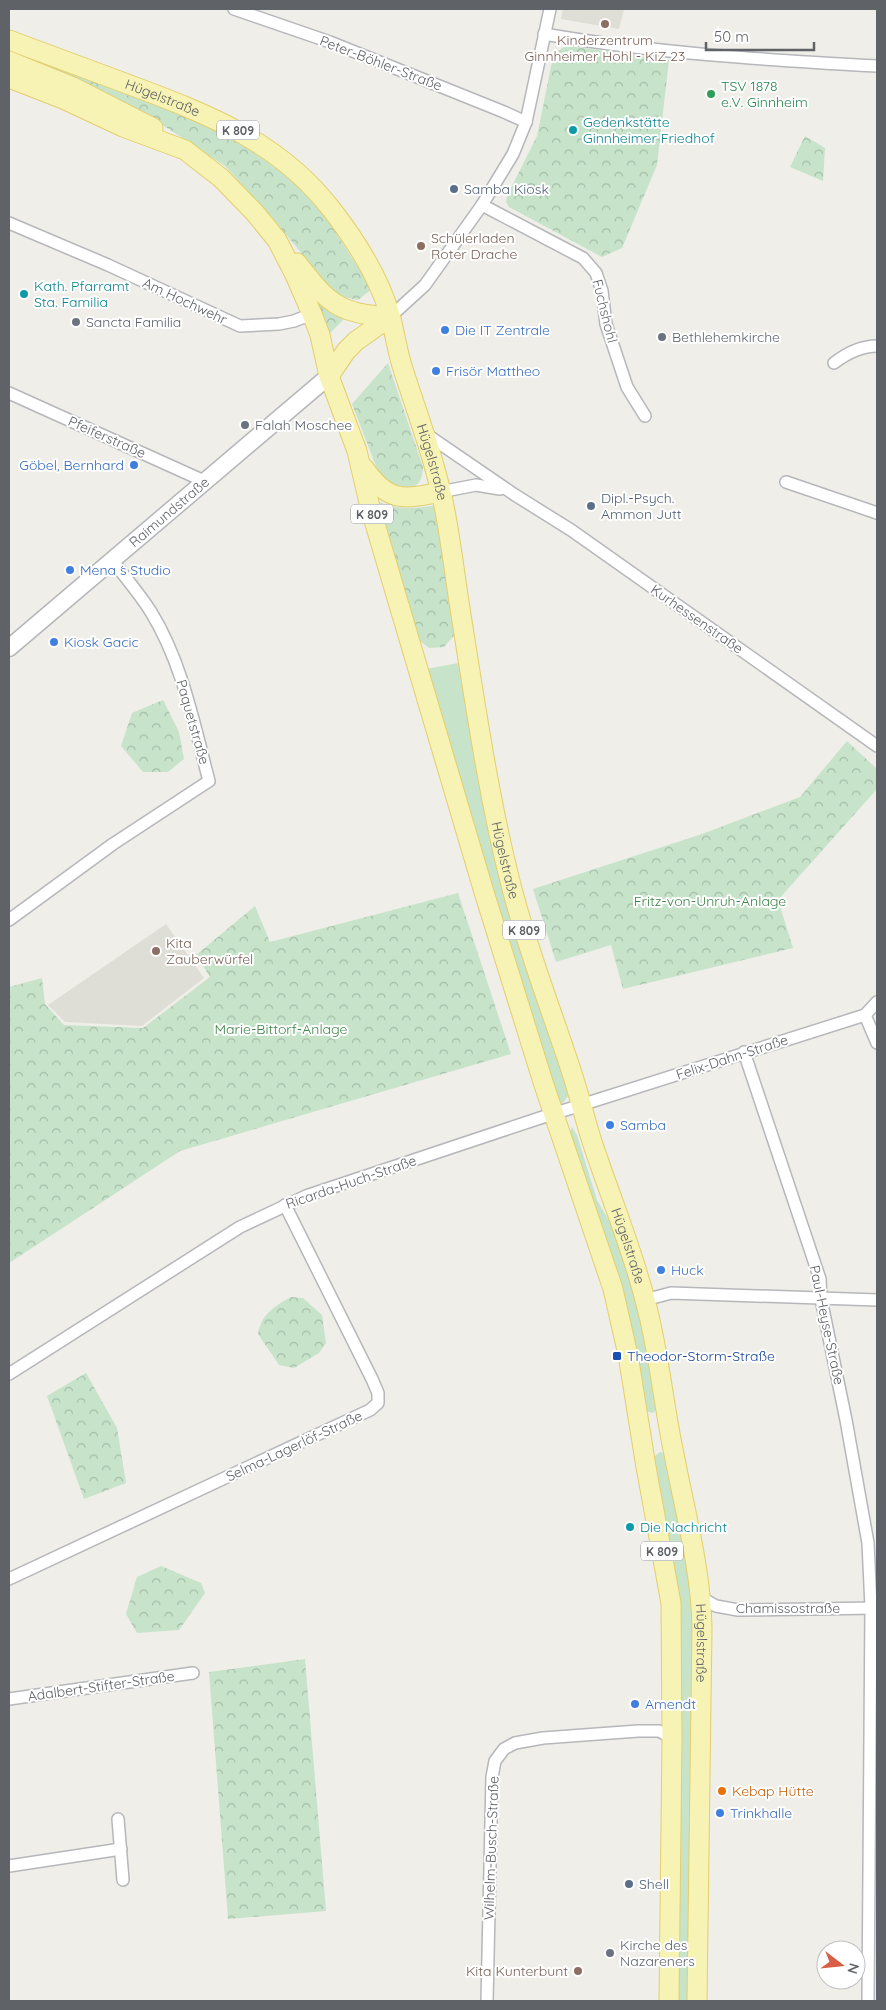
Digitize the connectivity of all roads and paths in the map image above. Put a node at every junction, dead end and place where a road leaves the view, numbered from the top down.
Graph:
1 (234, 9) edge
2 (550, 9) edge
3 (544, 34) junction
4 (9, 40) edge
5 (9, 61) edge
6 (877, 66) edge
7 (9, 78) edge
8 (526, 122) junction
9 (185, 150) junction
10 (482, 205) junction
11 (9, 222) edge
12 (277, 240) junction
13 (312, 314) junction
14 (390, 317) junction
15 (877, 346) edge
16 (834, 363) dead end
17 (329, 376) junction
18 (9, 393) edge
19 (645, 416) dead end
20 (423, 431) junction
21 (359, 460) junction
22 (204, 481) junction
23 (786, 482) dead end
24 (440, 492) junction
25 (514, 495) junction
26 (877, 513) edge
27 (112, 560) junction
28 (9, 648) edge
29 (877, 746) edge
30 (9, 920) edge
31 (877, 1002) edge
32 (865, 1014) junction
33 (877, 1043) edge
34 (744, 1052) junction
35 (582, 1105) junction
36 (554, 1114) junction
37 (285, 1205) junction
38 (821, 1299) junction
39 (645, 1300) junction
40 (877, 1300) edge
41 (9, 1374) edge
42 (665, 1410) junction
43 (637, 1416) junction
44 (673, 1450) junction
45 (643, 1452) junction
46 (9, 1579) edge
47 (702, 1598) junction
48 (874, 1607) edge
49 (193, 1673) dead end
50 (9, 1699) edge
51 (672, 1738) junction
52 (118, 1819) dead end
53 (121, 1849) junction
54 (9, 1866) edge
55 (123, 1880) dead end
56 (487, 2001) edge
57 (669, 2001) edge
58 (697, 2001) edge
59 (868, 2001) edge

1 - 8 street, Peter-Böhler-Straße
2 - 3 street
3 - 6 street
3 - 8 street
4 - 14 main road, Hügelstraße / K 809
5 - 9 main road, K 809
7 - 9 main road, Hügelstraße / K 809
8 - 10 street
9 - 12 main road, Hügelstraße / K 809
10 - 14 street
10 - 19 street, Fuchshohl
11 - 13 street, Am Hochwehr
12 - 13 main road, Hügelstraße / K 809
12 - 14 main road
13 - 17 main road, Hügelstraße / K 809
14 - 17 main road
14 - 20 main road, Hügelstraße / K 809
15 - 16 street
17 - 21 main road, Hügelstraße / K 809
17 - 22 street, Raimundstraße
18 - 22 street, Pfeiferstraße
20 - 24 main road, Hügelstraße / K 809
20 - 25 street, Kurhessenstraße
21 - 24 main road
21 - 36 main road, Hügelstraße / K 809
22 - 27 street, Raimundstraße
23 - 26 street
24 - 25 street, Kurhessenstraße
24 - 35 main road, Hügelstraße / K 809
25 - 29 street, Kurhessenstraße
27 - 28 street, Raimundstraße
27 - 30 street, Paquetstraße
31 - 32 street, Felix-Dahn-Straße
32 - 33 street
32 - 34 street, Felix-Dahn-Straße
34 - 35 street, Felix-Dahn-Straße
34 - 38 street, Paul-Heyse-Straße
35 - 36 street, Ricarda-Huch-Straße
35 - 39 main road, Hügelstraße / K 809
36 - 37 street, Ricarda-Huch-Straße
36 - 43 main road, Hügelstraße / K 809
37 - 41 street, Ricarda-Huch-Straße
37 - 46 street, Selma-Lagerlöf-Straße
38 - 39 street
38 - 40 street
38 - 48 street, Paul-Heyse-Straße
39 - 42 main road, Hügelstraße / K 809
42 - 43 main road
42 - 44 main road, Hügelstraße / K 809
43 - 45 main road, Hügelstraße / K 809
44 - 45 main road
44 - 47 main road, Hügelstraße / K 809
45 - 51 main road, Hügelstraße / K 809
47 - 48 street, Chamissostraße
47 - 58 main road, Hügelstraße / K 809
48 - 59 street, Paul-Heyse-Straße
49 - 50 street, Adalbert-Stifter-Straße
51 - 56 street, Wilhelm-Busch-Straße
51 - 57 main road, Hügelstraße / K 809
52 - 53 street
53 - 54 street
53 - 55 street

